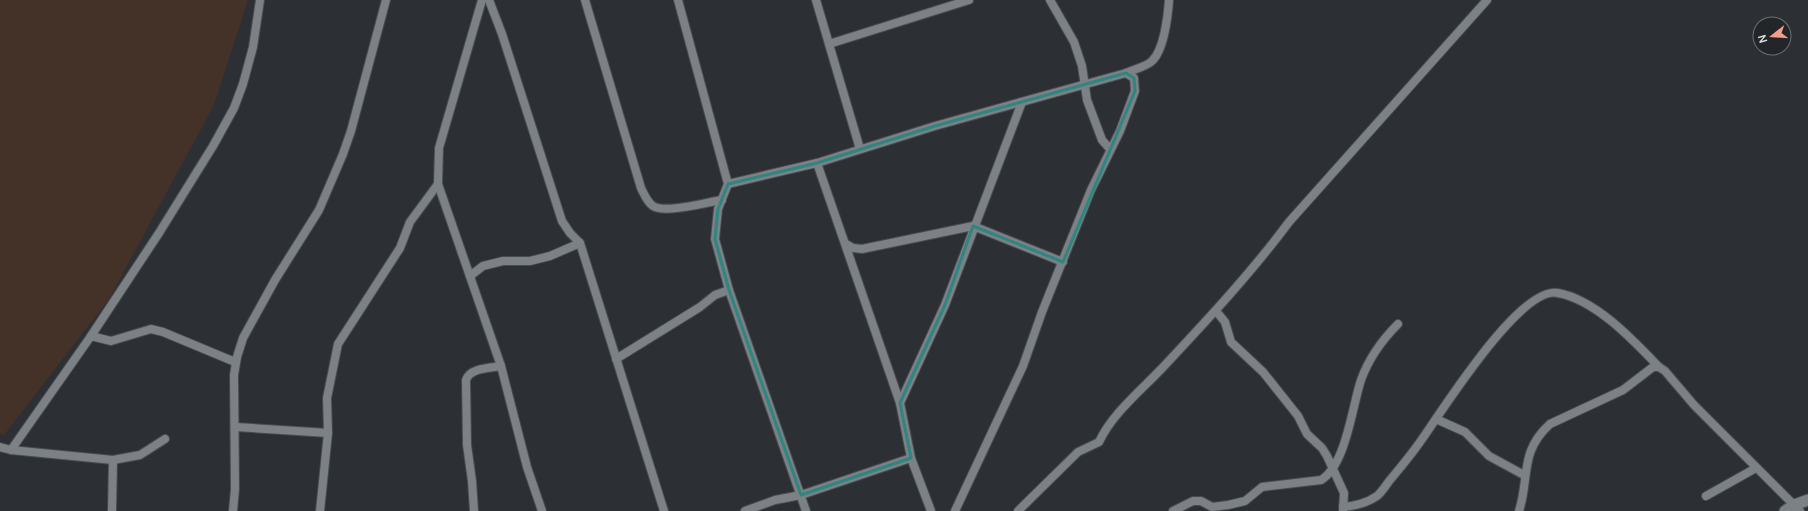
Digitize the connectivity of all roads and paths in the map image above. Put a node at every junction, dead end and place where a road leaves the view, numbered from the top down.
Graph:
1 (260, 0) edge
2 (386, 0) edge
3 (482, 0) edge
4 (489, 0) edge
5 (585, 0) edge
6 (678, 0) edge
7 (816, 0) edge
8 (969, 0) edge
9 (1050, 0) edge
10 (1169, 0) edge
11 (1487, 0) edge
12 (943, 4) edge
13 (829, 44) junction
14 (1126, 73) junction
15 (1086, 84) junction
16 (1022, 102) junction
17 (860, 149) junction
18 (1110, 149) junction
19 (817, 163) junction
20 (438, 184) junction
21 (728, 184) junction
22 (722, 200) junction
23 (973, 226) junction
24 (580, 243) junction
25 (846, 244) junction
26 (1063, 262) junction
27 (470, 276) junction
28 (729, 290) junction
29 (1216, 311) junction
30 (1398, 324) dead end
31 (91, 336) junction
32 (616, 359) junction
33 (235, 362) junction
34 (501, 366) junction
35 (1659, 367) junction
36 (900, 403) junction
37 (1436, 419) junction
38 (236, 427) junction
39 (328, 433) junction
40 (165, 439) dead end
41 (0, 447) edge
42 (11, 450) junction
43 (911, 458) junction
44 (113, 460) junction
45 (1756, 468) junction
46 (1332, 469) junction
47 (1524, 475) junction
48 (801, 495) junction
49 (1706, 496) dead end
50 (1808, 500) edge
51 (1343, 509) edge
52 (1793, 509) edge
53 (112, 511) edge
54 (233, 511) edge
55 (320, 511) edge
56 (474, 511) edge
57 (542, 511) edge
58 (664, 511) edge
59 (745, 511) edge
60 (806, 511) edge
61 (931, 511) edge
62 (955, 511) edge
63 (1018, 511) edge
64 (1173, 511) edge
65 (1519, 511) edge

1 - 31 street
2 - 33 street
3 - 20 street
4 - 24 street
5 - 22 street
6 - 21 street
7 - 13 street
8 - 12 street
9 - 15 street
10 - 14 street
11 - 29 street
12 - 13 street
13 - 17 street
14 - 15 street
14 - 18 street
15 - 16 street
15 - 18 street
16 - 17 street
16 - 23 street
17 - 19 street
18 - 26 street
19 - 21 street
19 - 25 street
20 - 27 street
20 - 39 street
21 - 22 street
22 - 28 street
23 - 25 street
23 - 26 street
23 - 36 street
24 - 27 street
24 - 32 street
25 - 36 street
26 - 62 street
27 - 34 street
28 - 32 street
28 - 48 street
29 - 46 street
29 - 63 street
30 - 46 street
31 - 33 street
31 - 42 street
32 - 58 street
33 - 38 street
34 - 56 street
34 - 57 street
35 - 37 street
35 - 45 street
35 - 47 street
36 - 43 street
37 - 47 street
37 - 51 street
38 - 39 street
38 - 54 street
39 - 55 street
40 - 44 street
41 - 42 street
42 - 44 street
43 - 48 street
43 - 61 street
44 - 53 street
45 - 49 street
45 - 52 street
46 - 51 street
46 - 64 street
47 - 65 street
48 - 59 street
48 - 60 street
50 - 52 street

